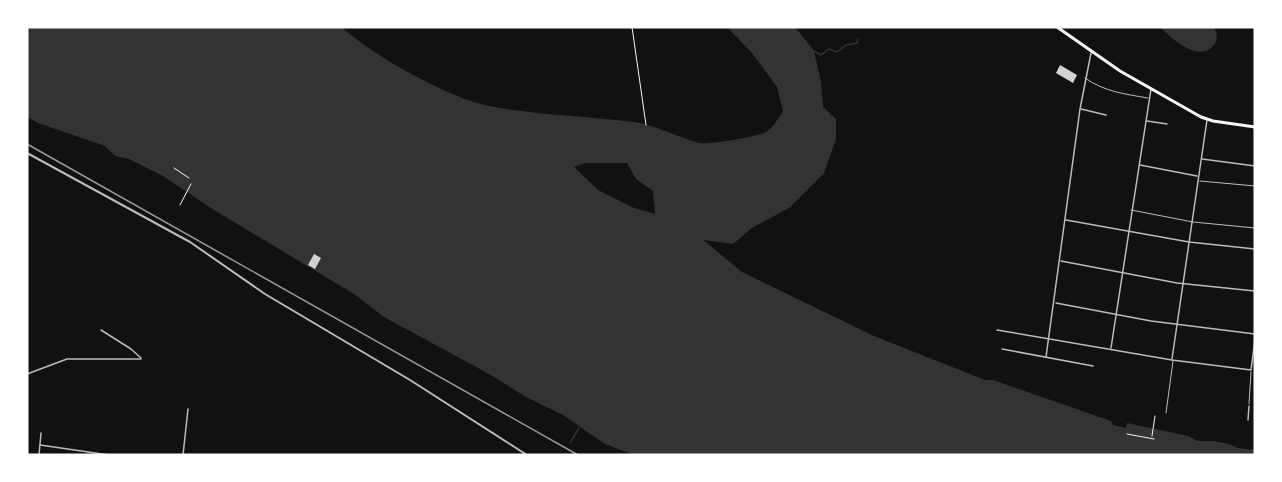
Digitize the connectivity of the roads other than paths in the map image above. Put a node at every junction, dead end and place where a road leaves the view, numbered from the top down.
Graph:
1 (1057, 27) edge
2 (1091, 52) junction
3 (1085, 78) junction
4 (1151, 88) junction
5 (1150, 99) junction
6 (1080, 109) junction
7 (1106, 115) dead end
8 (1207, 119) junction
9 (1147, 121) junction
10 (1167, 124) dead end
11 (1255, 127) edge
12 (27, 153) edge
13 (1201, 159) junction
14 (1139, 165) junction
15 (1255, 166) edge
16 (1198, 176) junction
17 (1198, 180) junction
18 (1255, 186) edge
19 (1131, 210) junction
20 (1065, 220) junction
21 (1193, 222) junction
22 (1255, 228) edge
23 (1128, 232) junction
24 (1189, 242) junction
25 (1255, 249) edge
26 (1060, 261) junction
27 (1122, 273) junction
28 (1183, 284) junction
29 (1255, 291) edge
30 (1055, 303) junction
31 (1116, 315) junction
32 (1177, 325) junction
33 (101, 330) dead end
34 (997, 330) dead end
35 (1255, 334) edge
36 (1049, 339) junction
37 (1255, 339) edge
38 (1002, 349) dead end
39 (1111, 349) junction
40 (1046, 357) junction
41 (1172, 360) junction
42 (1093, 366) dead end
43 (1251, 370) junction
44 (27, 374) edge
45 (1249, 406) joint
46 (188, 409) dead end
47 (1166, 413) dead end
48 (1248, 420) dead end
49 (41, 433) dead end
50 (40, 445) junction
51 (39, 455) edge
52 (109, 455) edge
53 (183, 455) edge
54 (527, 455) edge

1 - 2 main road
2 - 3 street
2 - 4 main road
3 - 5 lane
3 - 6 street
4 - 5 street
4 - 8 main road
5 - 9 street
6 - 7 street
6 - 20 street
8 - 11 main road
8 - 13 street
9 - 10 street
9 - 14 street
12 - 54 street
13 - 15 street
13 - 16 street
14 - 16 street
14 - 19 street
16 - 17 street
17 - 18 lane
17 - 21 street
19 - 21 lane
19 - 23 street
20 - 23 street
20 - 26 street
21 - 22 lane
21 - 24 street
23 - 24 street
23 - 27 street
24 - 25 street
24 - 28 street
26 - 27 street
26 - 30 street
27 - 28 street
27 - 31 street
28 - 29 street
28 - 32 street
30 - 31 street
30 - 36 street
31 - 32 street
31 - 39 street
32 - 35 street
32 - 41 street
33 - 44 street
34 - 36 street
36 - 39 street
36 - 40 street
37 - 43 street
38 - 40 street
39 - 41 street
40 - 42 street
41 - 43 street
41 - 47 lane
43 - 45 lane
45 - 48 street
46 - 53 street
49 - 50 street
50 - 51 street
50 - 52 street

